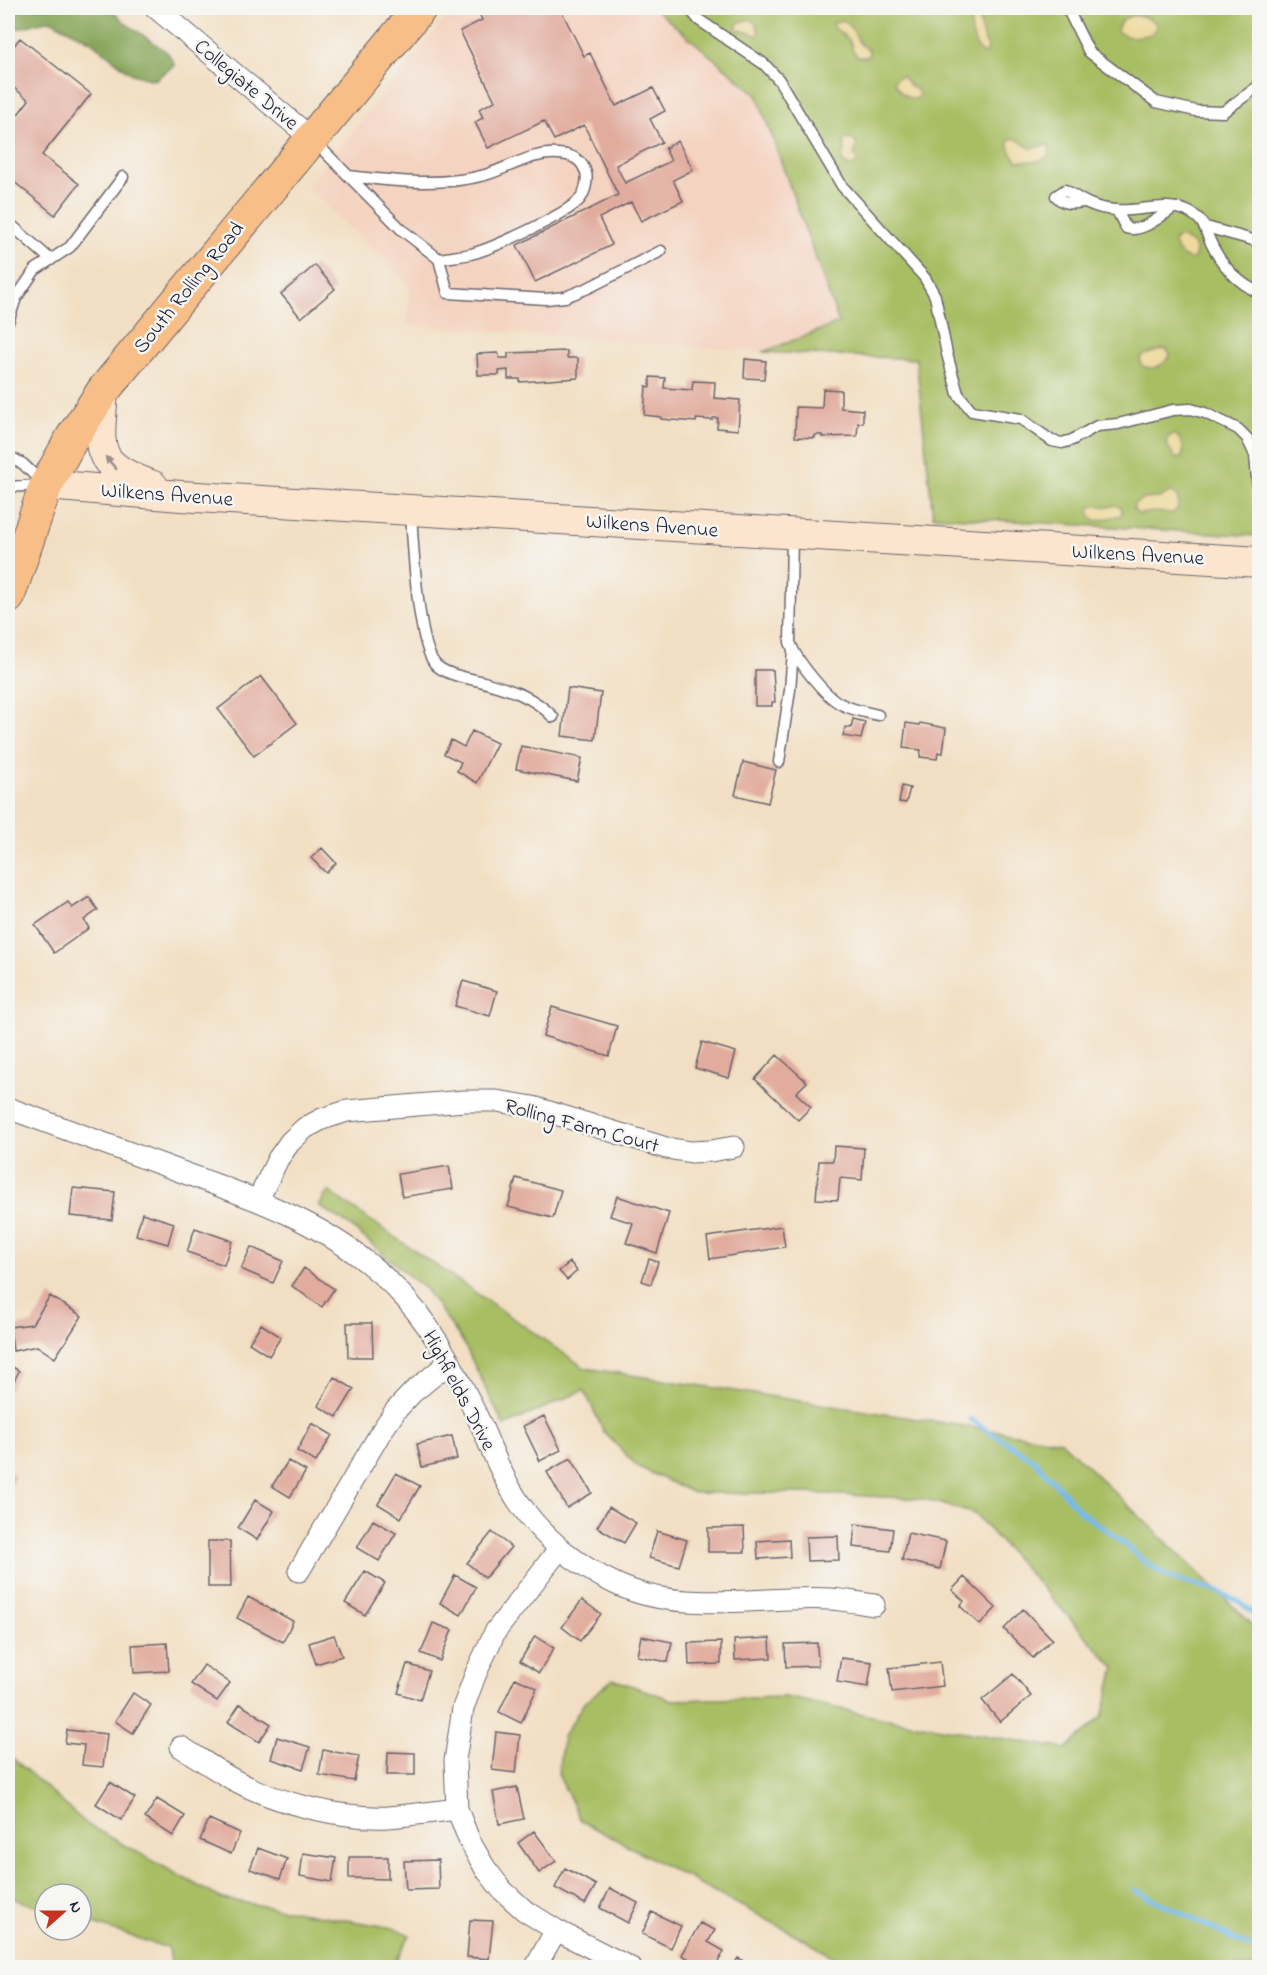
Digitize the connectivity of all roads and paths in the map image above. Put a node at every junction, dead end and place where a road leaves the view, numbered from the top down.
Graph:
1 (156, 8) edge
2 (420, 8) edge
3 (689, 8) edge
4 (1067, 8) edge
5 (1260, 85) edge
6 (310, 138) junction
7 (349, 176) junction
8 (123, 177) dead end
9 (1083, 202) dead end
10 (1172, 209) junction
11 (1117, 211) junction
12 (8, 222) edge
13 (1206, 227) junction
14 (1260, 242) edge
15 (661, 251) dead end
16 (439, 259) junction
17 (51, 260) junction
18 (1260, 292) edge
19 (12, 296) edge
20 (8, 322) edge
21 (103, 391) junction
22 (8, 456) edge
23 (46, 485) junction
24 (8, 487) edge
25 (182, 496) junction
26 (411, 510) junction
27 (1260, 514) edge
28 (792, 533) junction
29 (1260, 562) edge
30 (8, 597) edge
31 (793, 651) junction
32 (878, 715) dead end
33 (553, 717) dead end
34 (779, 762) dead end
35 (8, 1108) edge
36 (734, 1147) dead end
37 (258, 1200) junction
38 (450, 1362) junction
39 (560, 1548) junction
40 (300, 1570) dead end
41 (874, 1605) dead end
42 (181, 1747) dead end
43 (457, 1809) junction
44 (556, 1930) junction
45 (535, 1968) edge
46 (631, 1968) edge

1 - 6 street, Collegiate Drive
2 - 6 main road, South Rolling Road
3 - 27 lane
4 - 5 lane
6 - 7 lane
6 - 21 main road, South Rolling Road
7 - 16 lane
7 - 16 lane
8 - 17 lane
9 - 11 lane
10 - 11 lane
10 - 11 lane
10 - 13 lane
12 - 17 lane
13 - 14 lane
13 - 18 lane
15 - 16 lane
17 - 19 lane
19 - 20 lane
21 - 23 main road, South Rolling Road
25 -> 21 main road
22 - 23 lane
23 - 24 lane
23 - 25 main road, Wilkens Avenue
23 - 30 main road, South Rolling Road
25 - 26 main road, Wilkens Avenue
26 - 28 main road, Wilkens Avenue
26 - 33 lane
28 - 29 main road, Wilkens Avenue
28 - 31 lane
31 - 32 lane
31 - 34 lane
35 - 37 street, Highfields Drive
36 - 37 street, Rolling Farm Court
37 - 38 street, Highfields Drive
38 - 39 street, Highfields Drive
38 - 40 street
39 - 41 street, Highfields Drive
39 - 43 street
42 - 43 street
43 - 44 street
44 - 45 street
44 - 46 street

